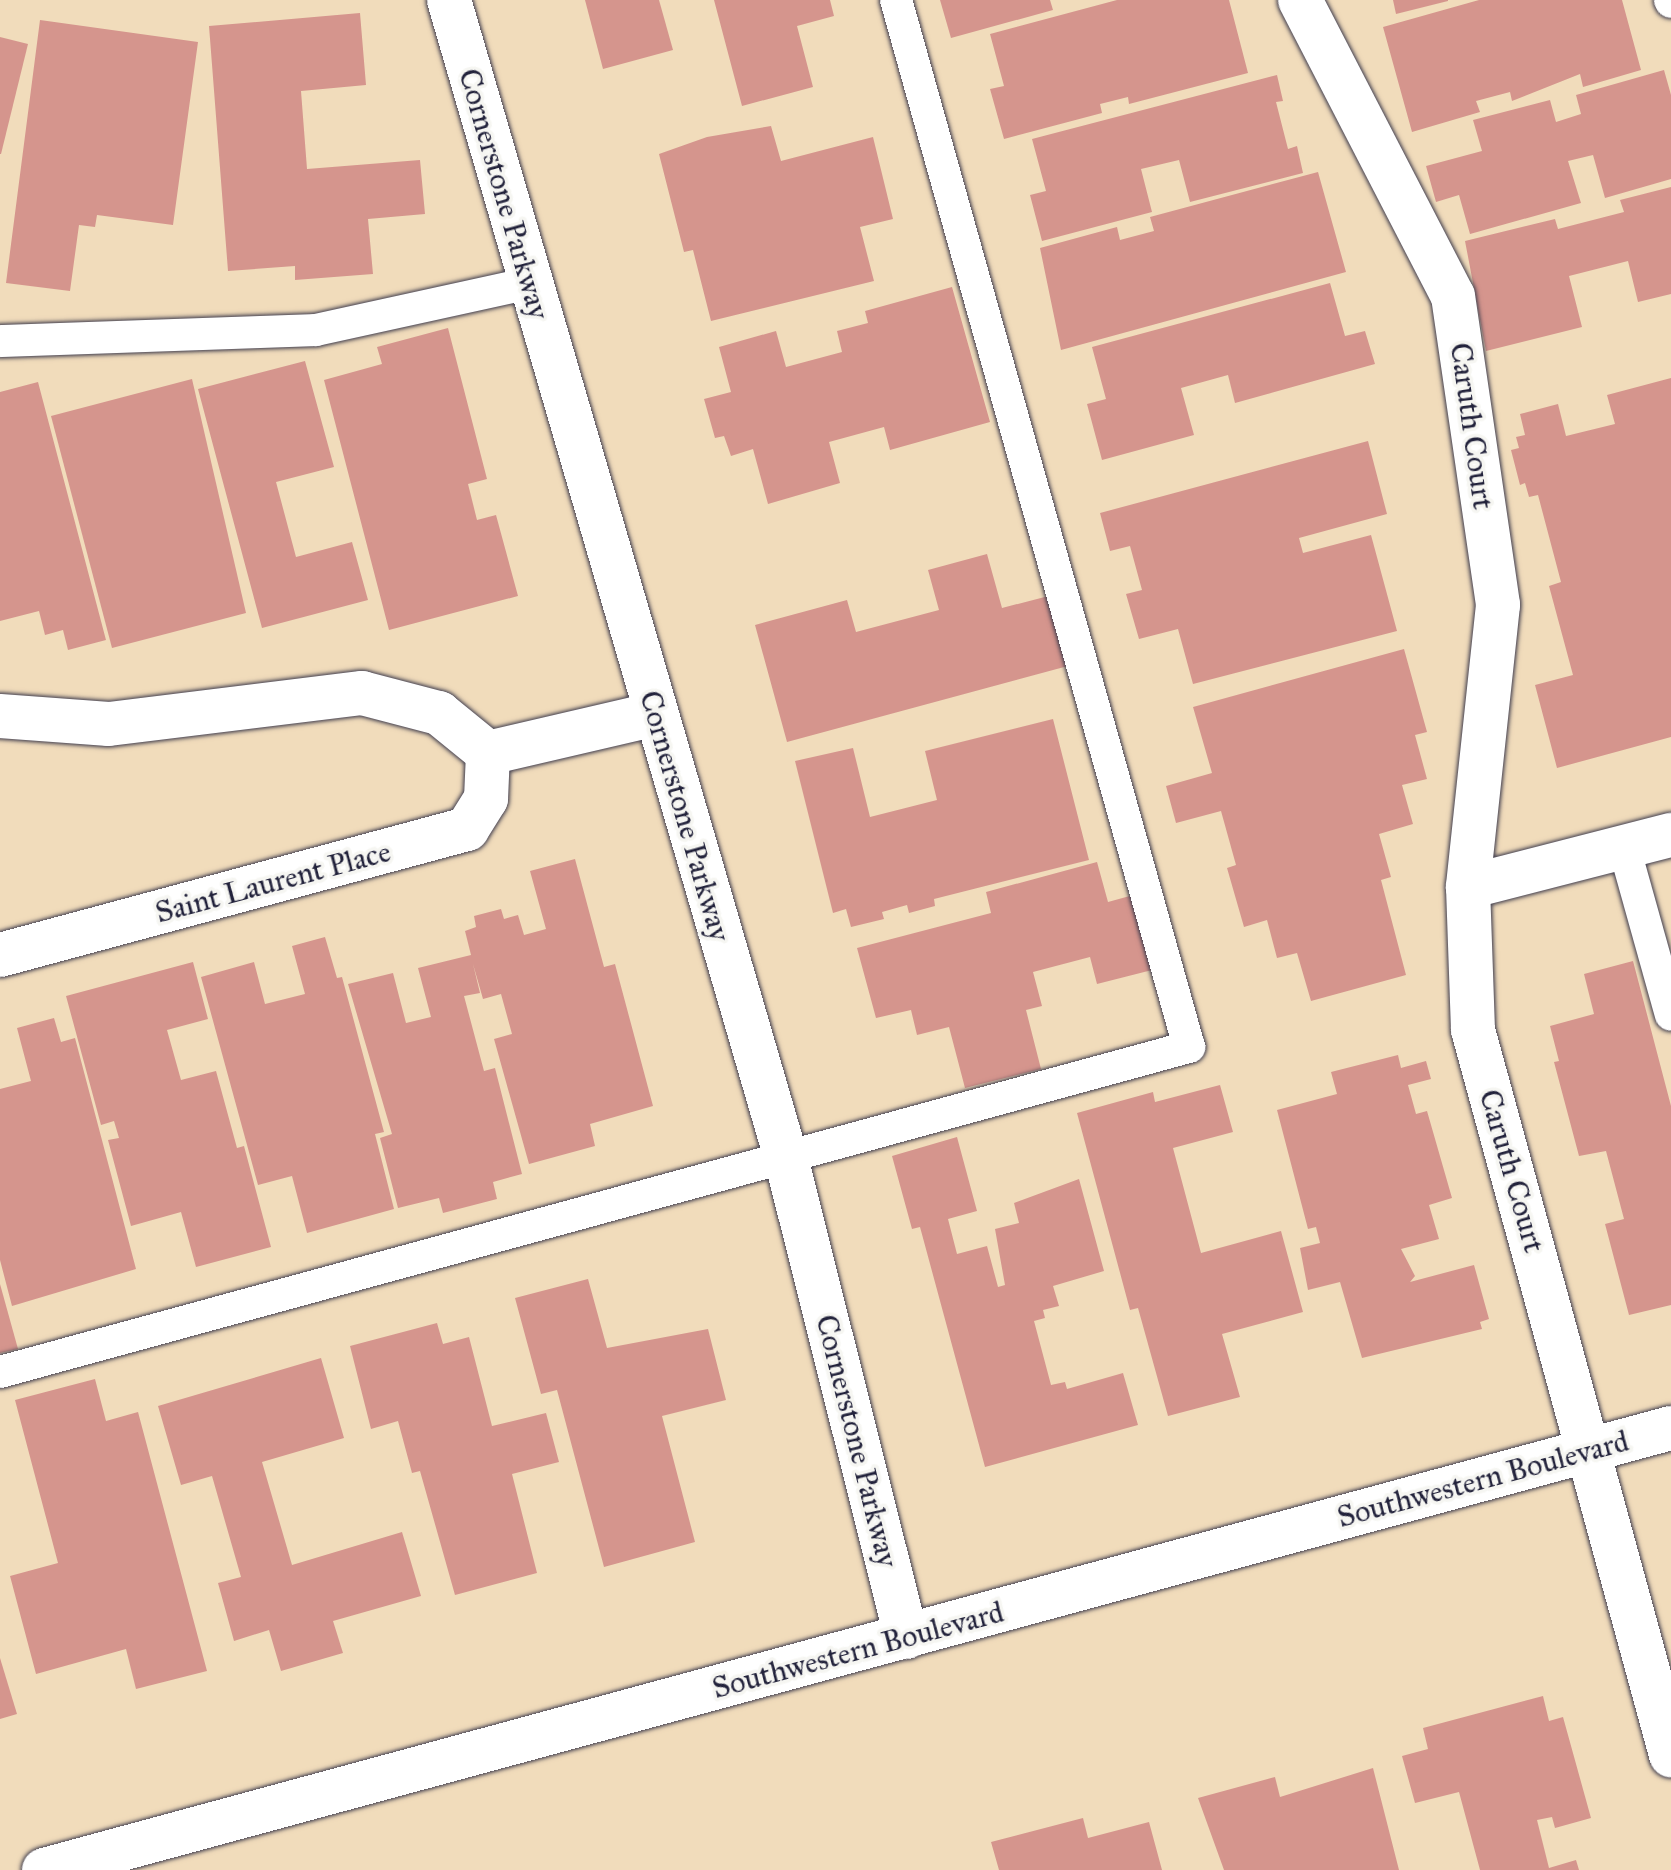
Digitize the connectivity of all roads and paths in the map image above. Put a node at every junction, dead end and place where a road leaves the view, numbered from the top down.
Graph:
1 (449, 0) edge
2 (896, 0) edge
3 (1300, 0) edge
4 (529, 283) junction
5 (0, 341) edge
6 (655, 714) junction
7 (0, 716) edge
8 (488, 753) junction
9 (1671, 835) edge
10 (1624, 847) junction
11 (1468, 887) junction
12 (0, 955) edge
13 (1671, 1015) edge
14 (785, 1154) junction
15 (0, 1372) edge
16 (1671, 1428) edge
17 (1590, 1449) junction
18 (906, 1637) junction
19 (1671, 1755) edge
20 (44, 1870) edge

1 - 4 street, Cornerstone Parkway
2 - 14 lane
3 - 11 street, Caruth Court
4 - 5 lane
4 - 6 street, Cornerstone Parkway
6 - 8 street
6 - 14 street, Cornerstone Parkway
7 - 8 street
8 - 12 street, Saint Laurent Place
9 - 10 street
10 - 11 street
10 - 13 lane
11 - 17 street, Caruth Court
14 - 15 lane
14 - 18 street, Cornerstone Parkway
16 - 17 street, Southwestern Boulevard
17 - 18 street, Southwestern Boulevard
17 - 19 street, Caruth Court
18 - 20 street, Southwestern Boulevard

